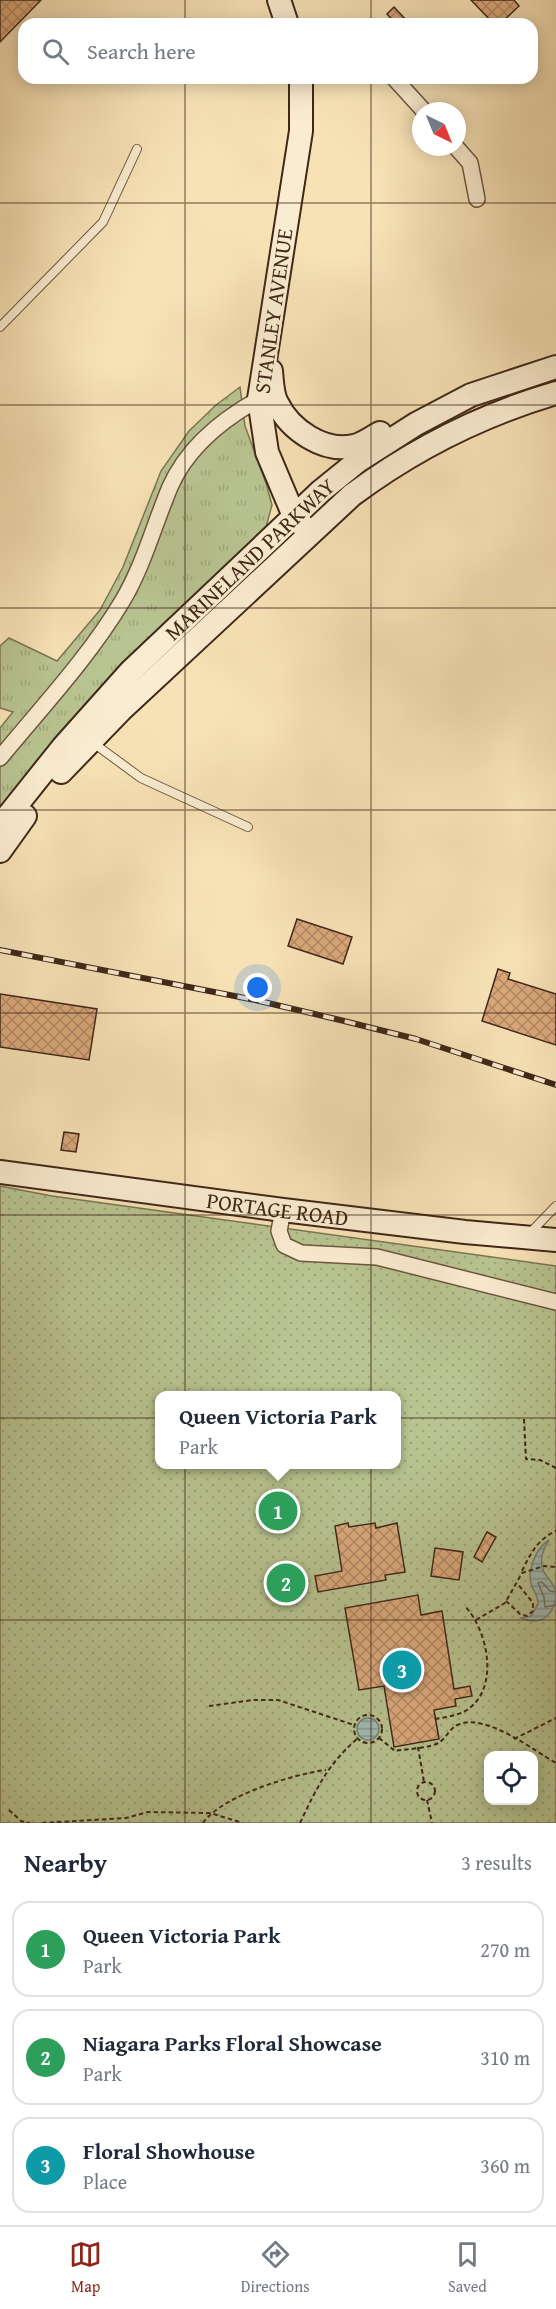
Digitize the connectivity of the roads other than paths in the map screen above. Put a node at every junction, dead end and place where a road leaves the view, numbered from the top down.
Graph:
1 (279, 0) edge
2 (286, 18) edge
3 (301, 84) edge
4 (399, 84) edge
5 (416, 102) edge
6 (137, 149) dead end
7 (464, 156) edge
8 (477, 199) dead end
9 (0, 327) edge
10 (266, 343) junction
11 (556, 367) edge
12 (556, 393) edge
13 (259, 399) junction
14 (294, 516) junction
15 (310, 533) junction
16 (90, 741) junction
17 (0, 758) edge
18 (0, 826) edge
19 (249, 827) dead end
20 (0, 851) edge
21 (0, 1172) edge
22 (0, 1180) edge
23 (70, 1182) junction
24 (556, 1206) edge
25 (283, 1210) junction
26 (526, 1238) junction
27 (556, 1240) edge
28 (556, 1302) edge

1 - 2 main road
3 - 10 main road, STANLEY AVENUE
4 - 5 street
6 - 9 lane
7 - 8 street
10 - 11 main road
10 - 13 main road, STANLEY AVENUE
11 - 14 main road, MARINELAND PARKWAY
12 - 15 main road, MARINELAND PARKWAY
13 - 14 main road, STANLEY AVENUE
13 - 17 street
14 - 15 main road, STANLEY AVENUE
14 - 18 main road, MARINELAND PARKWAY
15 - 16 main road, MARINELAND PARKWAY
16 - 19 lane
16 - 20 main road, MARINELAND PARKWAY
21 - 23 main road, PORTAGE ROAD
22 - 23 main road
23 - 25 main road, PORTAGE ROAD
24 - 26 lane
25 - 26 main road, PORTAGE ROAD
25 - 28 street
26 - 27 main road, PORTAGE ROAD

